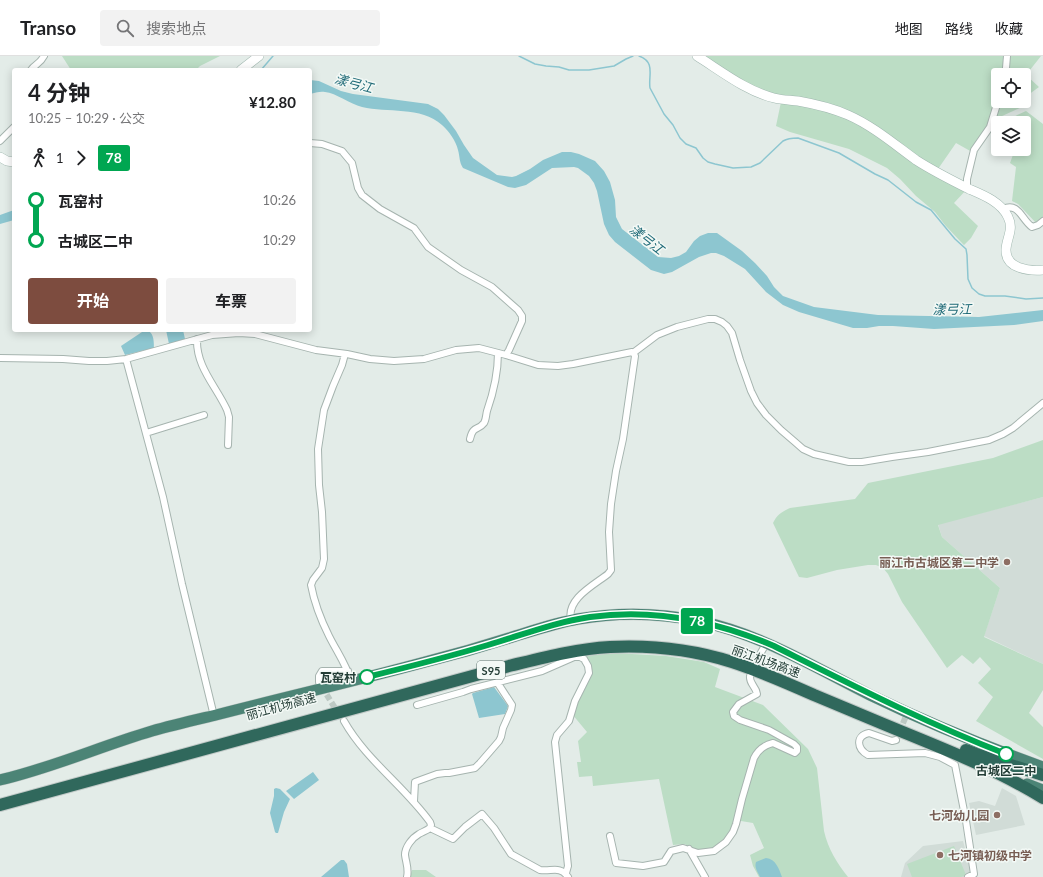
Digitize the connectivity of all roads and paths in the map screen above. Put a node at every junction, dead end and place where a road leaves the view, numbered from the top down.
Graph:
1 (44, 56) edge
2 (259, 56) edge
3 (697, 56) edge
4 (1007, 56) edge
5 (32, 68) edge
6 (244, 68) edge
7 (1006, 68) edge
8 (996, 108) edge
9 (12, 129) edge
10 (0, 141) edge
11 (312, 142) edge
12 (0, 157) edge
13 (12, 162) edge
14 (967, 188) junction
15 (1003, 209) junction
16 (1043, 221) edge
17 (1043, 270) edge
18 (202, 332) edge
19 (204, 338) junction
20 (197, 339) junction
21 (498, 353) junction
22 (633, 353) junction
23 (345, 354) junction
24 (506, 355) junction
25 (0, 358) edge
26 (126, 359) junction
27 (1043, 403) edge
28 (204, 414) dead end
29 (146, 433) junction
30 (470, 439) dead end
31 (228, 445) dead end
32 (571, 620) junction
33 (766, 642) junction
34 (759, 656) tunnel mouth
35 (349, 676) junction
36 (750, 676) dead end
37 (319, 682) dead end
38 (497, 682) junction
39 (417, 705) dead end
40 (214, 716) junction
41 (344, 721) dead end
42 (896, 740) dead end
43 (978, 759) junction
44 (1043, 767) edge
45 (1043, 775) edge
46 (0, 780) edge
47 (1043, 781) edge
48 (1043, 790) edge
49 (0, 798) edge
50 (1043, 798) edge
51 (414, 801) junction
52 (0, 805) edge
53 (430, 828) junction
54 (610, 836) dead end
55 (689, 849) junction
56 (567, 875) edge
57 (407, 877) edge
58 (705, 877) edge
59 (968, 877) edge

1 - 5 street
2 - 6 main road
3 - 14 main road
4 - 7 street
8 - 14 street
9 - 10 street
11 - 24 street
12 - 13 main road
14 - 15 main road
15 - 16 street
15 - 17 main road
18 - 19 street
19 - 20 street
19 - 23 street
20 - 26 street
20 - 31 street
21 - 23 street
21 - 24 street
21 - 30 street
22 - 24 street
22 - 27 street
22 - 32 street
23 - 35 street
25 - 26 street
26 - 29 street
28 - 29 street
29 - 40 street
32 - 33 highway
32 - 35 highway
33 - 34 street
33 - 44 highway
35 - 37 street
35 - 40 highway
36 - 55 street
38 - 39 street
38 - 51 street
38 - 56 street
40 - 46 highway
41 - 51 street
42 - 59 street
43 - 45 highway
43 - 47 highway
43 - 48 highway
43 - 49 highway, 丽江机场高速 / S95
43 - 50 highway
43 - 52 highway, 丽江机场高速 / S95
51 - 53 street
53 - 56 street
53 - 57 street
54 - 55 street
55 - 58 street

